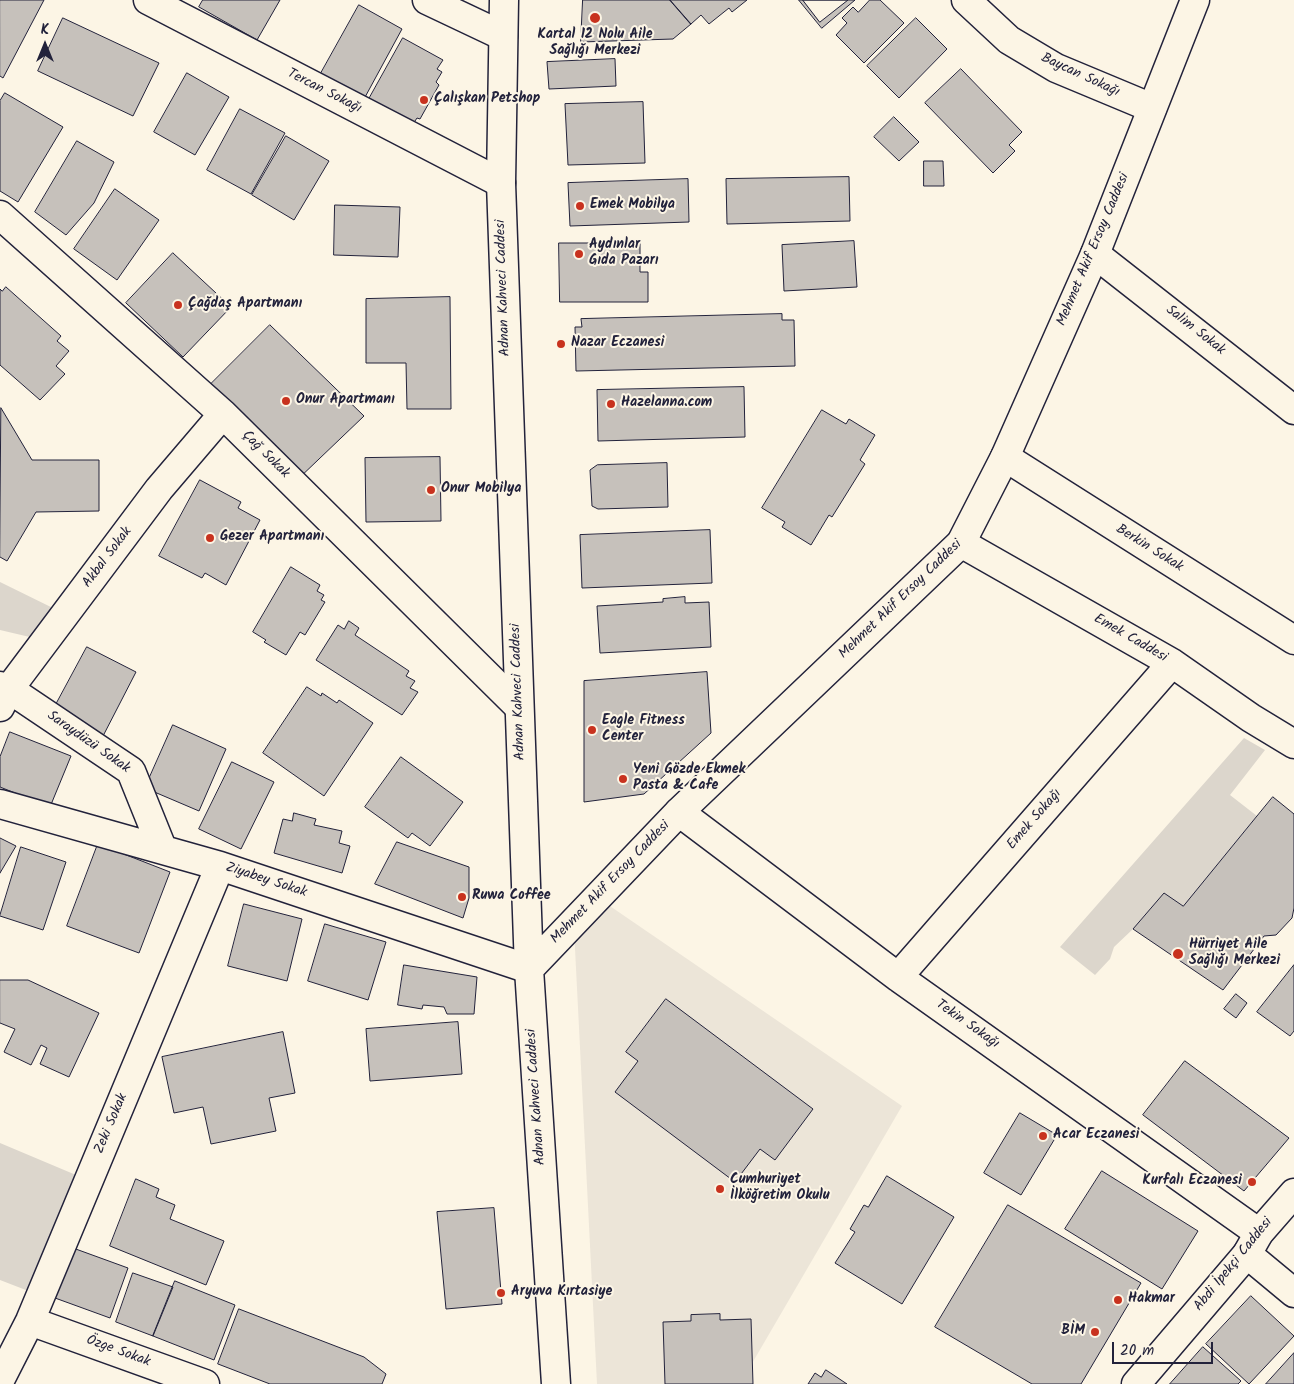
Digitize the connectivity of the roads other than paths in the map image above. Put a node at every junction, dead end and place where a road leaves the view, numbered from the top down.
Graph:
1 (148, 0) edge
2 (427, 0) edge
3 (504, 0) edge
4 (966, 0) edge
5 (1195, 0) edge
6 (503, 36) junction
7 (1152, 108) junction
8 (501, 183) junction
9 (0, 215) edge
10 (1095, 254) junction
11 (1290, 398) edge
12 (223, 414) junction
13 (1005, 457) junction
14 (962, 543) junction
15 (1294, 640) edge
16 (1172, 663) junction
17 (3, 694) edge
18 (519, 706) junction
19 (1294, 744) edge
20 (0, 804) edge
21 (679, 812) junction
22 (162, 848) junction
23 (220, 866) junction
24 (529, 969) junction
25 (898, 977) junction
26 (1294, 1193) edge
27 (1253, 1244) junction
28 (1294, 1293) edge
29 (30, 1321) junction
30 (0, 1380) edge
31 (205, 1384) edge
32 (556, 1384) edge
33 (1136, 1384) edge

1 - 8 street, Tercan Sokağı
2 - 6 street
3 - 6 street, Adnan Kahveci Caddesi
4 - 7 street, Baycan Sokağı
5 - 7 street, Mehmet Akif Ersoy Caddesi
6 - 8 street, Adnan Kahveci Caddesi
7 - 10 street, Mehmet Akif Ersoy Caddesi
8 - 18 street, Adnan Kahveci Caddesi
9 - 12 street, Çağ Sokak
10 - 11 street, Salim Sokak
10 - 13 street, Mehmet Akif Ersoy Caddesi
12 - 17 street, Akbal Sokak
12 - 18 street, Çağ Sokak
13 - 14 street, Mehmet Akif Ersoy Caddesi
13 - 15 street, Berkin Sokak
14 - 16 street, Emek Caddesi
14 - 21 street, Mehmet Akif Ersoy Caddesi
16 - 19 street, Emek Caddesi
16 - 25 street, Emek Sokağı
17 - 22 street, Saraydüzü Sokak
18 - 24 street, Adnan Kahveci Caddesi
20 - 22 street, Ziyabey Sokak
21 - 24 street, Mehmet Akif Ersoy Caddesi
21 - 25 street, Tekin Sokağı
22 - 23 street, Ziyabey Sokak
23 - 24 street, Ziyabey Sokak
23 - 29 street, Zeki Sokak
24 - 32 street, Adnan Kahveci Caddesi
25 - 27 street, Tekin Sokağı
26 - 27 street, Abdi İpekçi Caddesi
27 - 28 street, Tekin Sokağı
27 - 33 street, Abdi İpekçi Caddesi
29 - 30 street, Zeki Sokak
29 - 31 street, Özge Sokak

